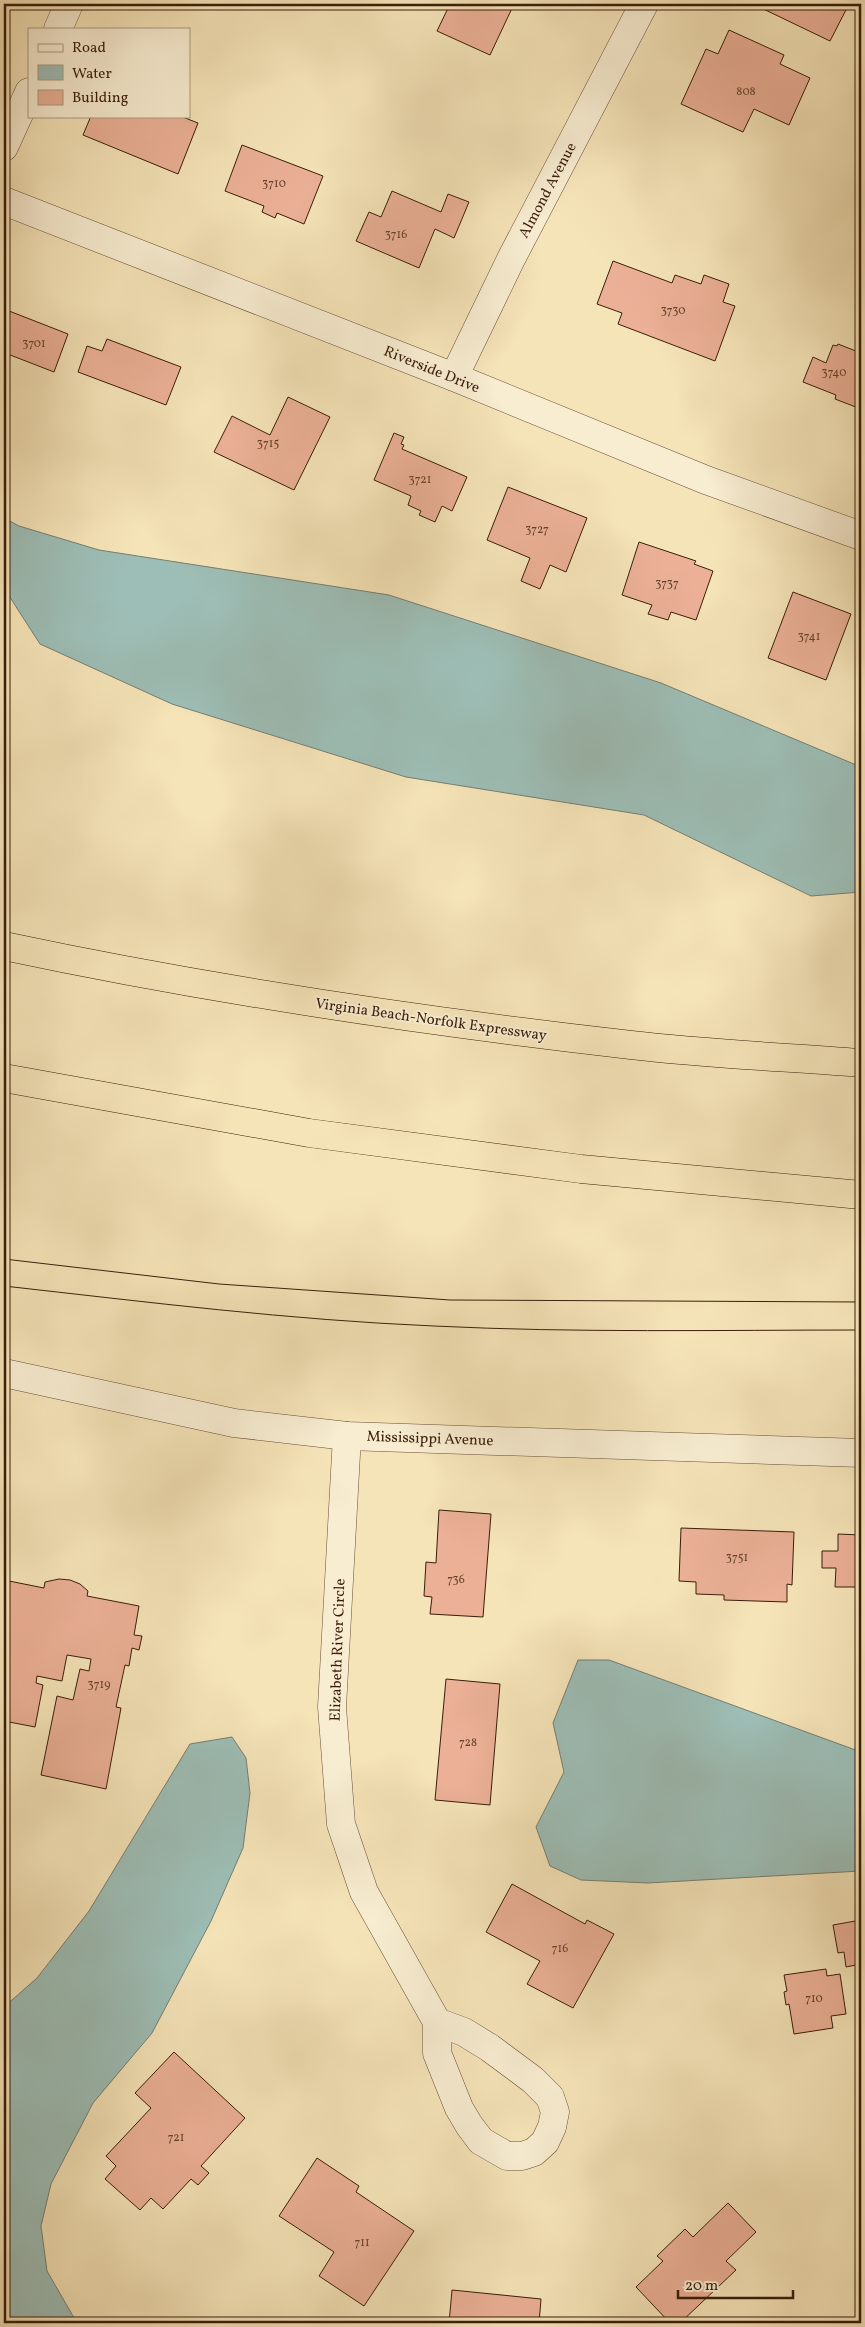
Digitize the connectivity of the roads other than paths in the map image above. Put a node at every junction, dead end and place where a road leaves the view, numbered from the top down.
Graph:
1 (69, 4) edge
2 (644, 4) edge
3 (58, 28) edge
4 (28, 94) edge
5 (4, 147) edge
6 (4, 202) edge
7 (454, 377) junction
8 (861, 536) edge
9 (4, 946) edge
10 (861, 1063) edge
11 (4, 1078) edge
12 (861, 1195) edge
13 (4, 1373) edge
14 (347, 1436) junction
15 (861, 1453) edge
16 (437, 2022) junction

1 - 3 street
2 - 7 street, Almond Avenue
4 - 5 street
6 - 7 street, Riverside Drive
7 - 8 street, Riverside Drive
9 - 10 highway, Virginia Beach-Norfolk Expressway
11 - 12 highway
13 - 14 street, Mississippi Avenue
14 - 15 street, Mississippi Avenue
14 - 16 street, Elizabeth River Circle
16 - 16 street, Elizabeth River Circle

